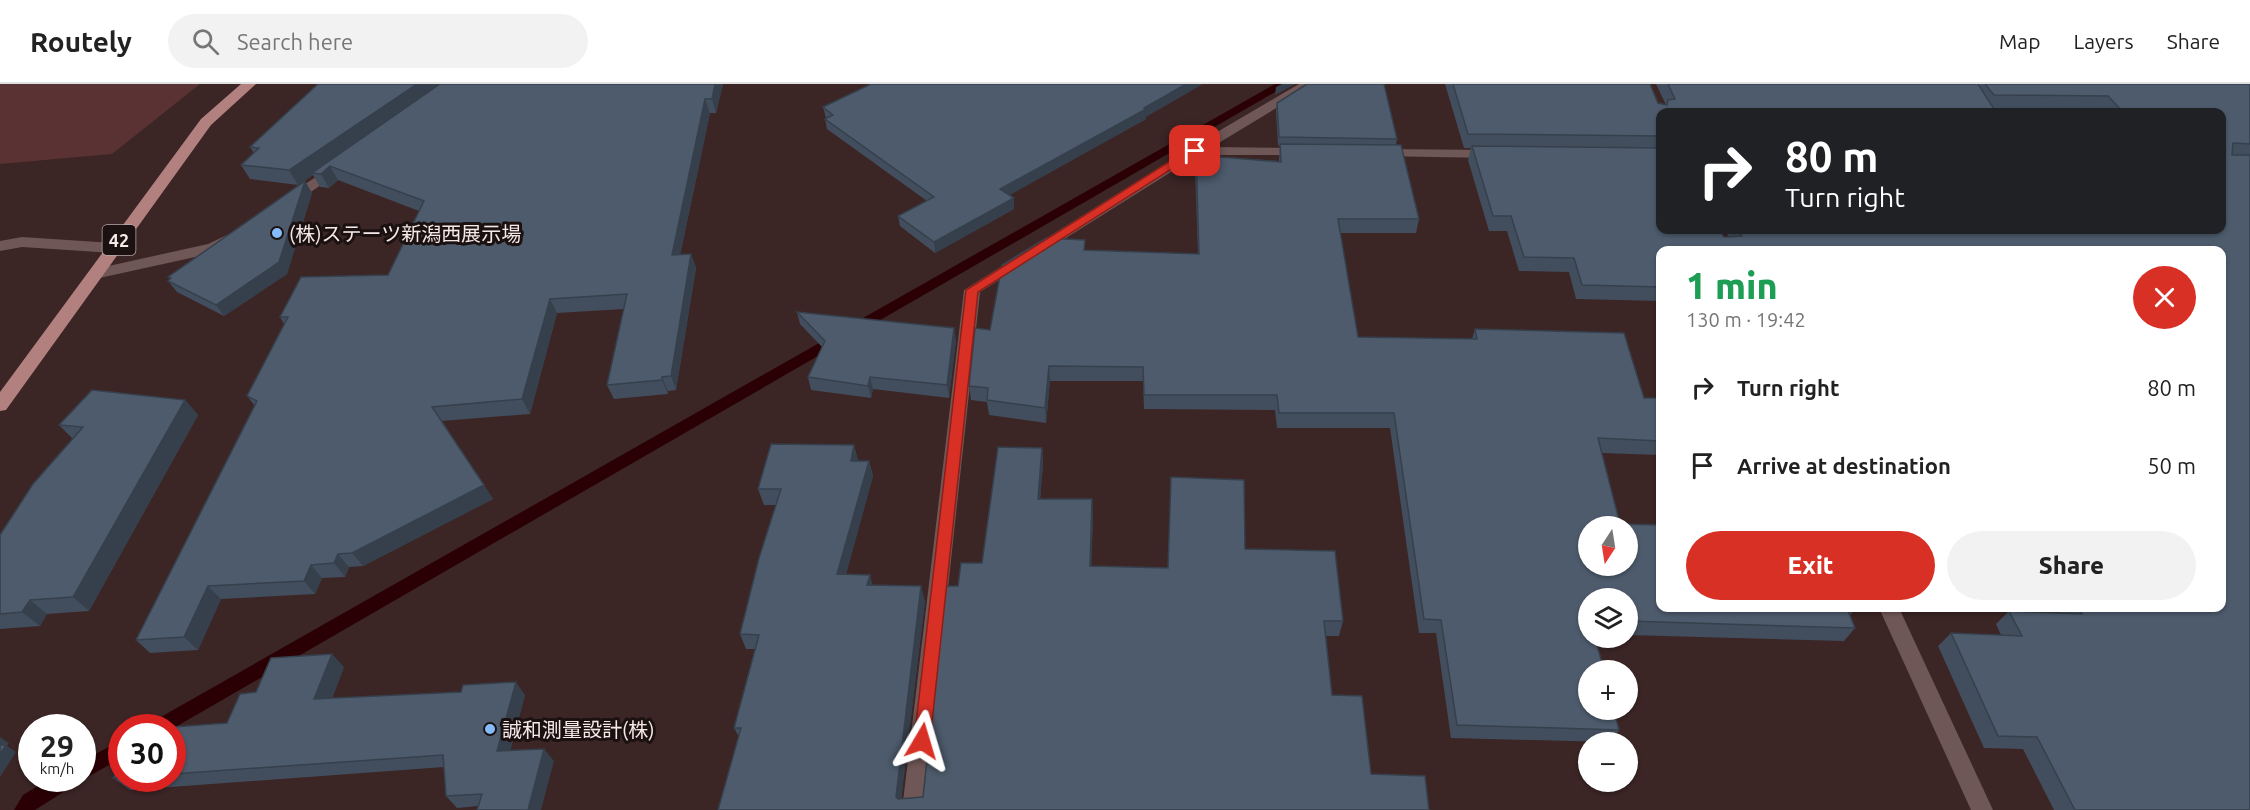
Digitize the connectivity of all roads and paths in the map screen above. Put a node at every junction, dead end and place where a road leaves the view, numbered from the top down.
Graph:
1 (249, 84) edge
2 (1309, 84) edge
3 (1195, 151) junction
4 (1314, 152) edge
5 (1362, 153) edge
6 (1505, 154) edge
7 (352, 157) edge
8 (273, 212) edge
9 (243, 230) edge
10 (0, 246) edge
11 (113, 248) junction
12 (95, 274) junction
13 (0, 405) edge
14 (1891, 612) edge
15 (913, 810) edge
16 (1982, 810) edge

1 - 11 main road, 42
2 - 3 street
3 - 4 street
3 - 15 street
5 - 6 street
7 - 8 street
9 - 12 street
10 - 11 street
11 - 12 main road, 42
12 - 13 main road, 42
14 - 16 street

